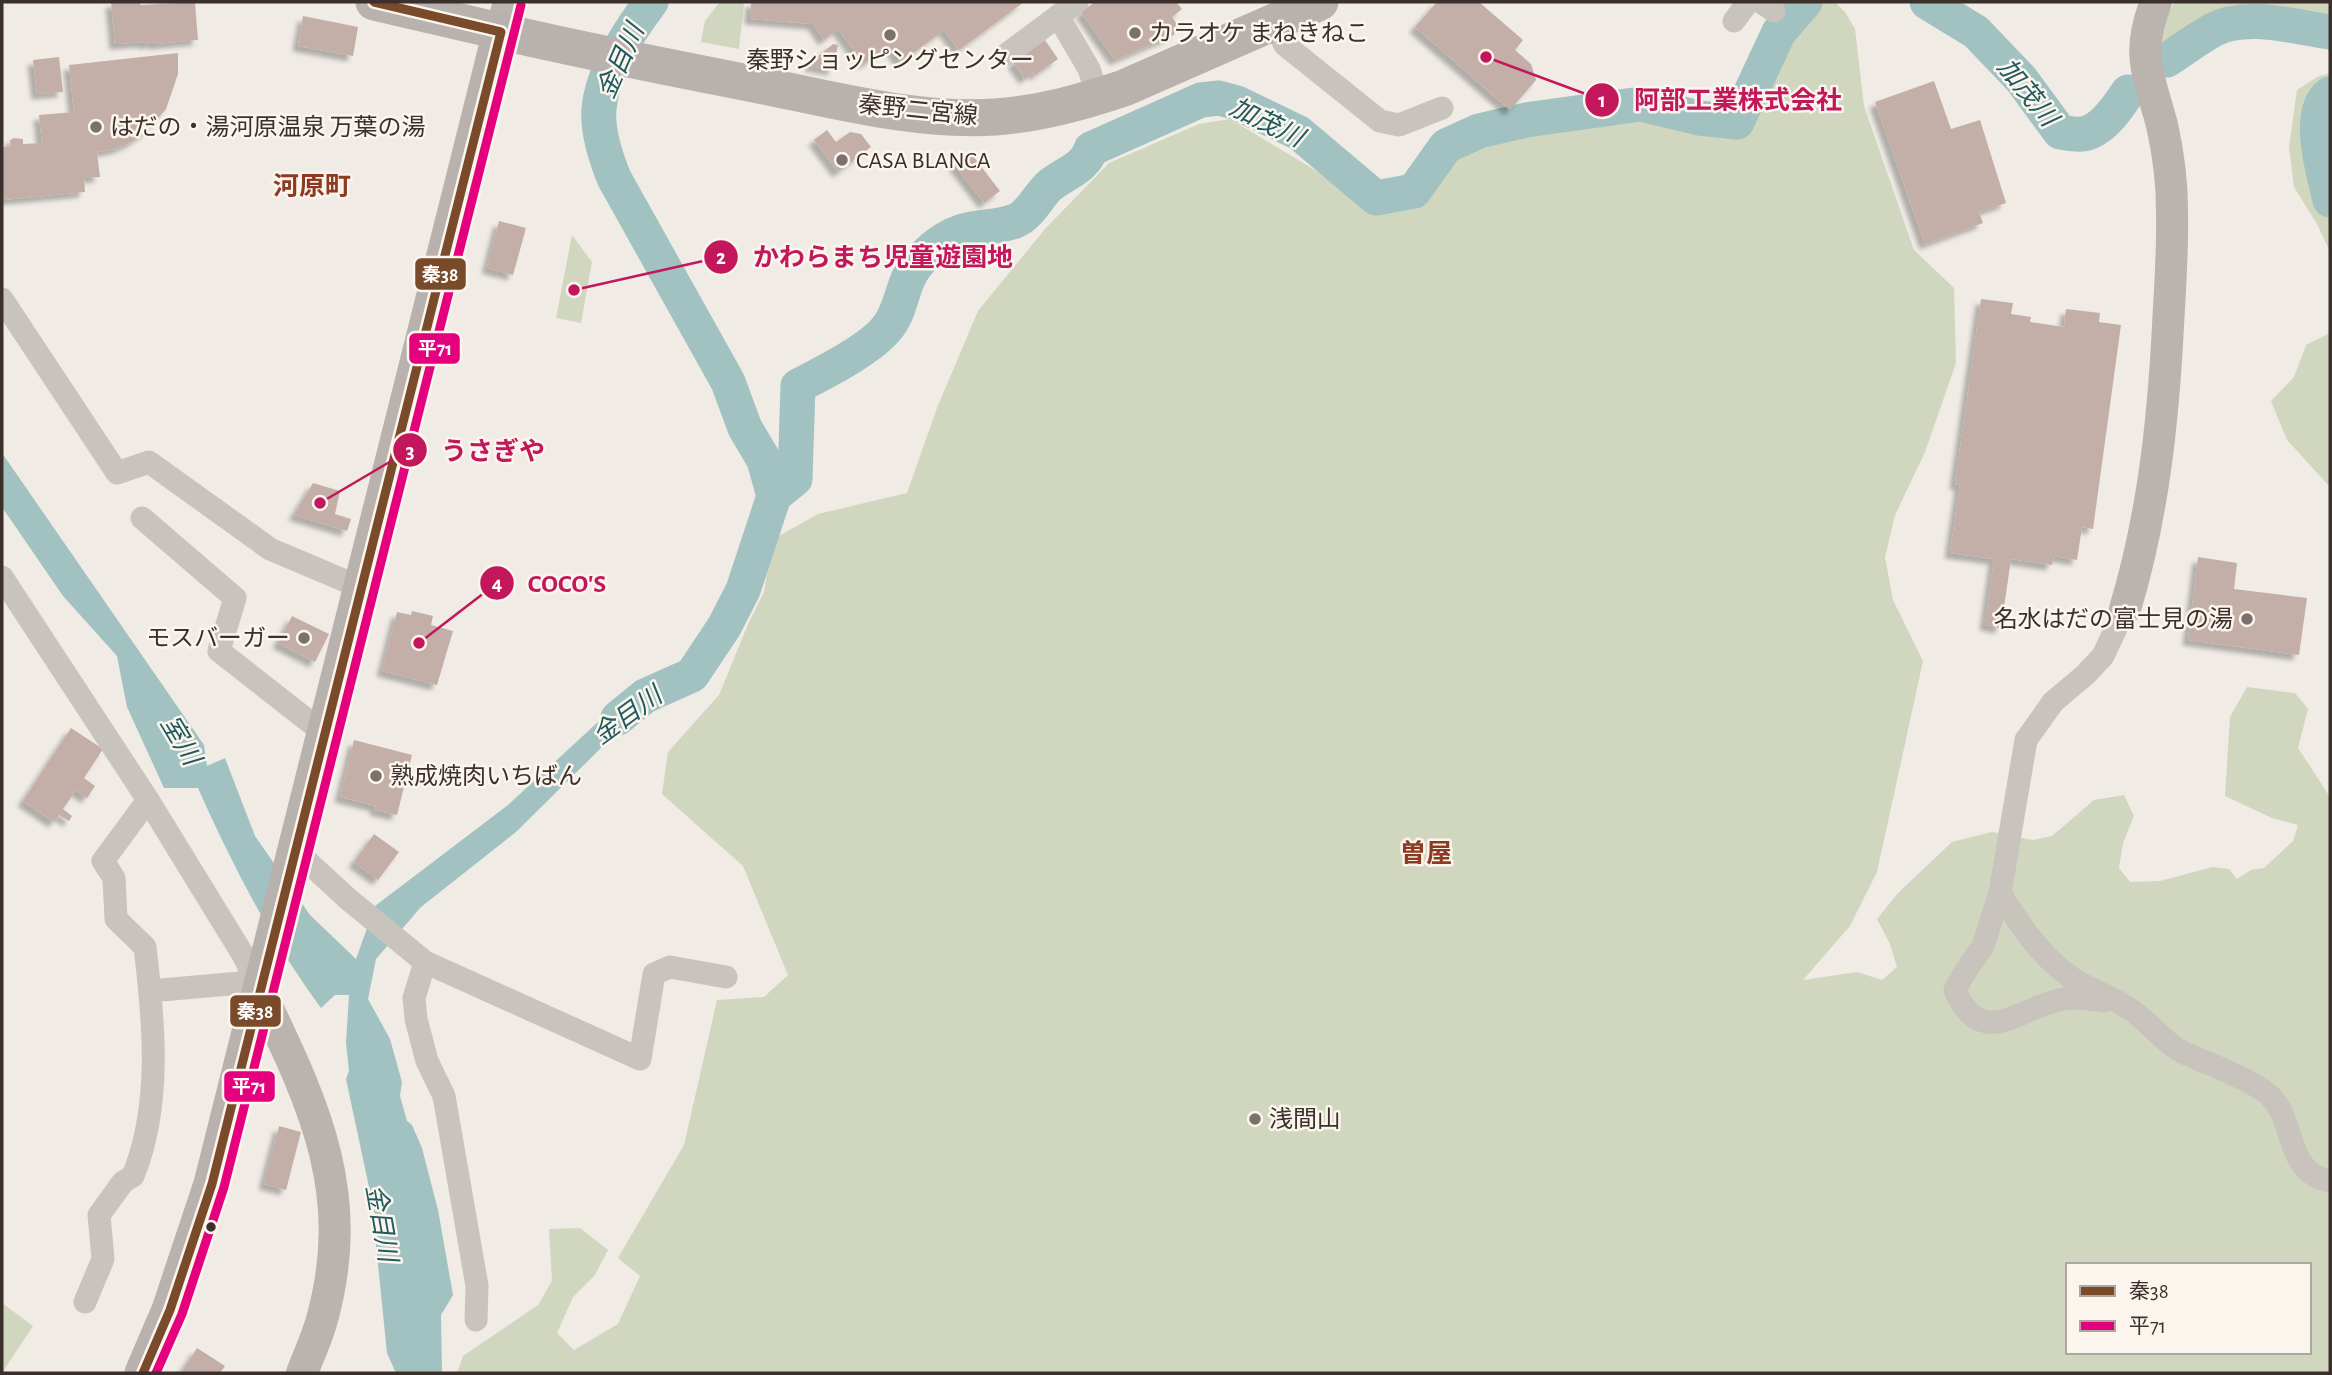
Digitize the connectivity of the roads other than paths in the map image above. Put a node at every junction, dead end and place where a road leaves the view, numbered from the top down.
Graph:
1 (374, 2) edge
2 (1320, 2) edge
3 (1748, 2) edge
4 (2156, 2) edge
5 (1068, 9) edge
6 (505, 17) edge
7 (1734, 21) dead end
8 (1274, 23) junction
9 (1007, 54) dead end
10 (1098, 97) junction
11 (1442, 108) dead end
12 (2, 299) edge
13 (142, 518) dead end
14 (2, 577) edge
15 (362, 588) junction
16 (2125, 609) joint
17 (325, 734) junction
18 (148, 800) junction
19 (294, 859) junction
20 (2000, 892) junction
21 (422, 959) junction
22 (726, 976) dead end
23 (260, 979) junction
24 (150, 990) junction
25 (2114, 1001) junction
26 (2330, 1181) edge
27 (85, 1302) dead end
28 (477, 1320) dead end
29 (143, 1373) edge
30 (302, 1373) edge

1 - 6 main road, 秦野二宮線
2 - 8 main road, 秦野二宮線
3 - 7 street
4 - 16 street
5 - 9 street
5 - 10 street
6 - 10 main road, 秦野二宮線
6 - 15 main road
8 - 10 main road, 秦野二宮線
8 - 11 street
12 - 15 street
13 - 17 street
14 - 18 street
15 - 17 main road
16 - 20 street
17 - 19 main road
18 - 23 street
18 - 24 street
19 - 21 street
19 - 23 main road
20 - 25 street
20 - 25 street
21 - 22 street
21 - 28 street
23 - 24 street
23 - 29 main road
23 - 30 street
24 - 27 street
25 - 26 street

